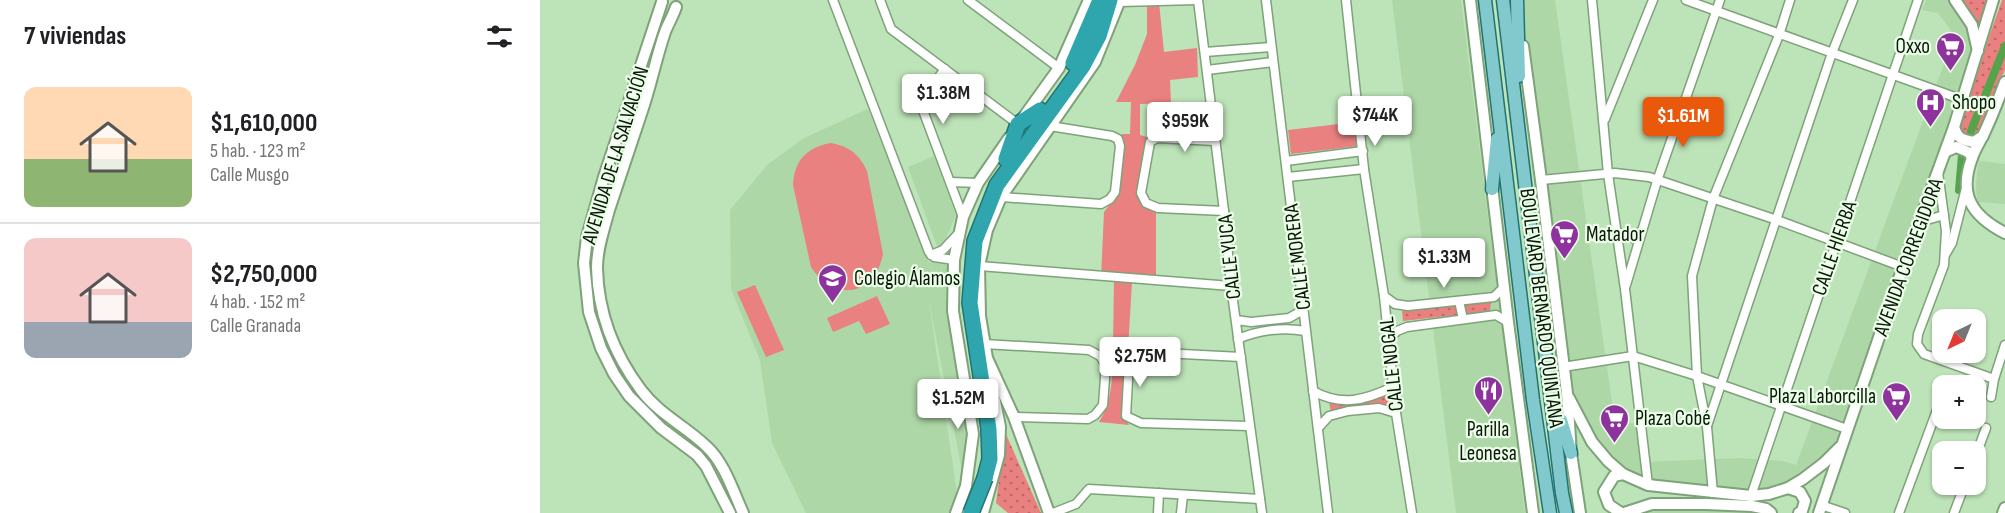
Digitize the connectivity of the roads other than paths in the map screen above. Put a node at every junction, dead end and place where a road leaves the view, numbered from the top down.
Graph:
1 (833, 0) edge
2 (880, 0) edge
3 (968, 0) edge
4 (1089, 0) edge
5 (1100, 0) edge
6 (1198, 0) edge
7 (1266, 0) edge
8 (1346, 0) edge
9 (1470, 0) edge
10 (1485, 0) edge
11 (1503, 0) edge
12 (1517, 0) edge
13 (1592, 0) edge
14 (1653, 0) edge
15 (1686, 0) edge
16 (1720, 0) edge
17 (1790, 0) edge
18 (1853, 0) edge
19 (1918, 0) edge
20 (1955, 0) edge
21 (1994, 0) edge
22 (1116, 1) edge
23 (662, 5) edge
24 (677, 6) edge
25 (1716, 11) junction
26 (653, 29) junction
27 (665, 33) junction
28 (1779, 35) junction
29 (648, 45) junction
30 (1271, 47) junction
31 (660, 50) junction
32 (1978, 51) junction
33 (1205, 52) junction
34 (1832, 53) junction
35 (1273, 62) junction
36 (1059, 68) junction
37 (945, 69) junction
38 (1207, 69) junction
39 (1892, 75) junction
40 (2005, 82) edge
41 (634, 91) junction
42 (647, 95) junction
43 (1963, 100) junction
44 (2002, 100) edge
45 (629, 105) junction
46 (642, 110) junction
47 (1040, 110) junction
48 (1499, 114) junction
49 (1604, 122) junction
50 (1018, 124) junction
51 (1050, 126) junction
52 (1954, 127) junction
53 (1983, 135) junction
54 (1215, 141) junction
55 (1363, 151) junction
56 (1945, 152) junction
57 (1522, 155) junction
58 (1972, 158) junction
59 (1006, 159) junction
60 (1286, 161) junction
61 (609, 163) junction
62 (621, 168) junction
63 (1364, 169) junction
64 (1938, 172) junction
65 (1608, 174) junction
66 (604, 177) junction
67 (1288, 177) junction
68 (619, 179) junction
69 (1541, 180) junction
70 (1657, 181) junction
71 (951, 182) junction
72 (978, 183) junction
73 (1967, 186) junction
74 (1492, 189) junction
75 (1001, 197) junction
76 (1713, 199) junction
77 (1224, 211) junction
78 (1944, 215) junction
79 (963, 218) junction
80 (1777, 220) junction
81 (1920, 222) junction
82 (960, 232) junction
83 (1617, 232) junction
84 (1640, 232) junction
85 (2005, 233) edge
86 (587, 237) junction
87 (601, 237) junction
88 (1837, 241) junction
89 (585, 252) junction
90 (598, 253) junction
91 (931, 255) junction
92 (1944, 255) junction
93 (954, 260) junction
94 (980, 266) junction
95 (1903, 267) junction
96 (1231, 286) junction
97 (1504, 287) junction
98 (1625, 289) junction
99 (1384, 296) junction
100 (588, 297) junction
101 (600, 297) junction
102 (1459, 301) junction
103 (1303, 310) junction
104 (602, 311) junction
105 (590, 312) junction
106 (1463, 319) junction
107 (1236, 320) junction
108 (1508, 322) junction
109 (1305, 331) junction
110 (1238, 339) junction
111 (1388, 340) junction
112 (612, 342) junction
113 (984, 344) junction
114 (2005, 345) edge
115 (601, 348) junction
116 (1632, 356) junction
117 (1241, 357) junction
118 (987, 358) junction
119 (1563, 367) junction
120 (1548, 375) junction
121 (1697, 376) junction
122 (1994, 379) junction
123 (1722, 386) junction
124 (639, 387) junction
125 (1393, 387) junction
126 (1313, 391) junction
127 (1567, 393) junction
128 (629, 396) junction
129 (1991, 397) dead end
130 (650, 402) junction
131 (1780, 407) junction
132 (641, 410) junction
133 (1395, 413) junction
134 (1014, 417) junction
135 (1932, 424) edge
136 (1249, 426) junction
137 (1707, 427) junction
138 (1318, 428) junction
139 (1847, 429) junction
140 (1842, 445) junction
141 (706, 446) junction
142 (1571, 453) junction
143 (697, 455) junction
144 (718, 458) junction
145 (706, 465) junction
146 (1623, 474) junction
147 (981, 478) junction
148 (1648, 485) junction
149 (1788, 488) junction
150 (964, 493) junction
151 (1159, 493) junction
152 (1713, 493) junction
153 (1182, 495) junction
154 (1961, 495) edge
155 (1751, 496) junction
156 (1260, 499) junction
157 (2005, 508) edge
158 (1820, 509) edge
159 (742, 510) edge
160 (984, 510) edge
161 (730, 513) edge
162 (956, 513) edge
163 (963, 513) edge
164 (1051, 513) edge
165 (1158, 513) edge
166 (1181, 513) edge
167 (1262, 513) edge
168 (1328, 513) edge
169 (1412, 513) edge
170 (1533, 513) edge
171 (1550, 513) edge
172 (1566, 513) edge
173 (1580, 513) edge
174 (1622, 513) edge
175 (1771, 513) edge
176 (1799, 513) edge
177 (1845, 513) edge
178 (1899, 513) edge
179 (1954, 513) edge
180 (2003, 513) edge

1 - 91 street
2 - 37 street
3 - 36 street
4 - 36 street
5 - 47 highway
6 - 22 street
6 - 33 street, CALLE YUCA
7 - 30 street, CALLE MORERA
8 - 55 street, CALLE NOGAL
9 - 74 street, BOULEVARD BERNARDO QUINTANA
10 - 48 main road, BOULEVARD BERNARDO QUINTANA
11 - 57 main road, BOULEVARD BERNARDO QUINTANA
12 - 57 main road
12 - 69 street, BOULEVARD BERNARDO QUINTANA
13 - 49 street
14 - 49 street
15 - 25 street
16 - 25 street
17 - 28 street
18 - 34 street
19 - 39 street, CALLE HIERBA
20 - 32 street
21 - 32 street, AVENIDA CORREGIDORA
22 - 51 street
22 - 147 highway
23 - 24 street
23 - 26 street, AVENIDA DE LA SALVACIÓN
24 - 27 street, AVENIDA DE LA SALVACIÓN
25 - 28 street
25 - 70 street
26 - 27 street
26 - 29 street, AVENIDA DE LA SALVACIÓN
27 - 31 street, AVENIDA DE LA SALVACIÓN
28 - 34 street
28 - 76 street
29 - 31 street
29 - 41 street, AVENIDA DE LA SALVACIÓN
30 - 33 street
30 - 35 street, CALLE MORERA
31 - 42 street, AVENIDA DE LA SALVACIÓN
32 - 43 street, AVENIDA CORREGIDORA
33 - 38 street, CALLE YUCA
34 - 39 street
34 - 80 street
35 - 38 street
35 - 60 street, CALLE MORERA
36 - 50 street
37 - 50 street
37 - 71 street
38 - 54 street, CALLE YUCA
39 - 43 street
39 - 88 street, CALLE HIERBA
40 - 44 street, AVENIDA CORREGIDORA
41 - 42 street
41 - 45 street, AVENIDA DE LA SALVACIÓN
42 - 46 street, AVENIDA DE LA SALVACIÓN
43 - 52 street, AVENIDA CORREGIDORA
44 - 53 street, AVENIDA CORREGIDORA
45 - 46 street
45 - 61 street, AVENIDA DE LA SALVACIÓN
46 - 62 street, AVENIDA DE LA SALVACIÓN
47 - 50 highway
47 - 59 highway
48 - 74 main road
48 - 171 main road, BOULEVARD BERNARDO QUINTANA
49 - 65 street
50 - 59 highway
50 - 72 street
51 - 75 street
51 - 75 street
52 - 53 street
52 - 56 street, AVENIDA CORREGIDORA
53 - 58 street, AVENIDA CORREGIDORA
54 - 77 street, CALLE YUCA
54 - 77 street
55 - 60 street
55 - 63 street, CALLE NOGAL
56 - 58 street
56 - 64 street, AVENIDA CORREGIDORA
57 - 120 main road, BOULEVARD BERNARDO QUINTANA
58 - 73 street, AVENIDA CORREGIDORA
59 - 147 highway
60 - 67 street, CALLE MORERA
61 - 62 street
61 - 66 street, AVENIDA DE LA SALVACIÓN
62 - 68 street, AVENIDA DE LA SALVACIÓN
63 - 67 street
63 - 99 street, CALLE NOGAL
64 - 78 street
64 - 81 street, AVENIDA CORREGIDORA
65 - 69 street
65 - 70 street
65 - 83 street
66 - 68 street
66 - 86 street, AVENIDA DE LA SALVACIÓN
67 - 103 street, CALLE MORERA
68 - 87 street, AVENIDA DE LA SALVACIÓN
69 - 119 street, BOULEVARD BERNARDO QUINTANA
70 - 76 street
70 - 84 street
71 - 72 street
71 - 79 street
72 - 79 street
73 - 85 street, AVENIDA CORREGIDORA
73 - 92 street
74 - 97 street, BOULEVARD BERNARDO QUINTANA
75 - 94 street
76 - 80 street
76 - 121 street
77 - 96 street, CALLE YUCA
78 - 81 street
78 - 92 street
79 - 82 street
80 - 88 street
80 - 123 street
81 - 95 street, AVENIDA CORREGIDORA
82 - 91 street
82 - 93 street
83 - 84 street
83 - 98 street
84 - 98 street
86 - 87 street
86 - 89 street, AVENIDA DE LA SALVACIÓN
87 - 90 street, AVENIDA DE LA SALVACIÓN
88 - 95 street
88 - 131 street, CALLE HIERBA
89 - 90 street
89 - 100 street, AVENIDA DE LA SALVACIÓN
90 - 101 street, AVENIDA DE LA SALVACIÓN
91 - 93 street
92 - 122 street
93 - 150 street
94 - 96 street
94 - 113 street
95 - 139 street, AVENIDA CORREGIDORA
96 - 107 street, CALLE YUCA
97 - 102 street
97 - 108 street, BOULEVARD BERNARDO QUINTANA
98 - 116 street
99 - 102 street
99 - 111 street, CALLE NOGAL
100 - 101 street
100 - 105 street, AVENIDA DE LA SALVACIÓN
101 - 104 street, AVENIDA DE LA SALVACIÓN
102 - 106 street
103 - 107 street
103 - 109 street, CALLE MORERA
104 - 105 street
104 - 112 street, AVENIDA DE LA SALVACIÓN
105 - 115 street, AVENIDA DE LA SALVACIÓN
106 - 108 street
106 - 111 street
107 - 110 street, CALLE YUCA
108 - 170 street, BOULEVARD BERNARDO QUINTANA
109 - 110 street
109 - 126 street, CALLE MORERA
110 - 117 street, CALLE YUCA
111 - 125 street, CALLE NOGAL
112 - 115 street
112 - 124 street, AVENIDA DE LA SALVACIÓN
113 - 118 street
113 - 134 street
114 - 122 street
115 - 128 street, AVENIDA DE LA SALVACIÓN
116 - 119 street
116 - 121 street
116 - 148 street
117 - 136 street, CALLE YUCA
117 - 136 street
118 - 134 street
118 - 160 street
119 - 127 street, BOULEVARD BERNARDO QUINTANA
120 - 142 main road
120 - 172 main road, BOULEVARD BERNARDO QUINTANA
121 - 123 street
121 - 137 street
122 - 129 street
123 - 131 street
123 - 137 street
124 - 128 street
124 - 130 street, AVENIDA DE LA SALVACIÓN
125 - 126 street
125 - 133 street, CALLE NOGAL
126 - 138 street, CALLE MORERA
127 - 142 street, BOULEVARD BERNARDO QUINTANA
127 - 146 street
128 - 132 street, AVENIDA DE LA SALVACIÓN
130 - 132 street
130 - 141 street, AVENIDA DE LA SALVACIÓN
131 - 139 street
131 - 155 street, CALLE HIERBA
132 - 143 street, AVENIDA DE LA SALVACIÓN
133 - 138 street
133 - 169 street, CALLE NOGAL
134 - 164 street
135 - 178 street
136 - 156 street, CALLE YUCA
137 - 152 street
138 - 168 street, CALLE MORERA
139 - 140 street, AVENIDA CORREGIDORA
140 - 149 street
140 - 158 street, AVENIDA CORREGIDORA
141 - 143 street
141 - 144 street, AVENIDA DE LA SALVACIÓN
142 - 173 street, BOULEVARD BERNARDO QUINTANA
143 - 145 street, AVENIDA DE LA SALVACIÓN
144 - 145 street
144 - 159 street, AVENIDA DE LA SALVACIÓN
145 - 161 street, AVENIDA DE LA SALVACIÓN
146 - 148 street
146 - 174 street
147 - 160 highway, bridge
147 - 163 highway
148 - 152 street
149 - 155 street
149 - 176 street
150 - 160 street
150 - 162 street
151 - 153 street
151 - 164 street
151 - 165 street
152 - 155 street
153 - 156 street
153 - 166 street
154 - 179 street
156 - 167 street, CALLE YUCA
157 - 180 street
158 - 177 street
159 - 161 street
174 - 175 street

